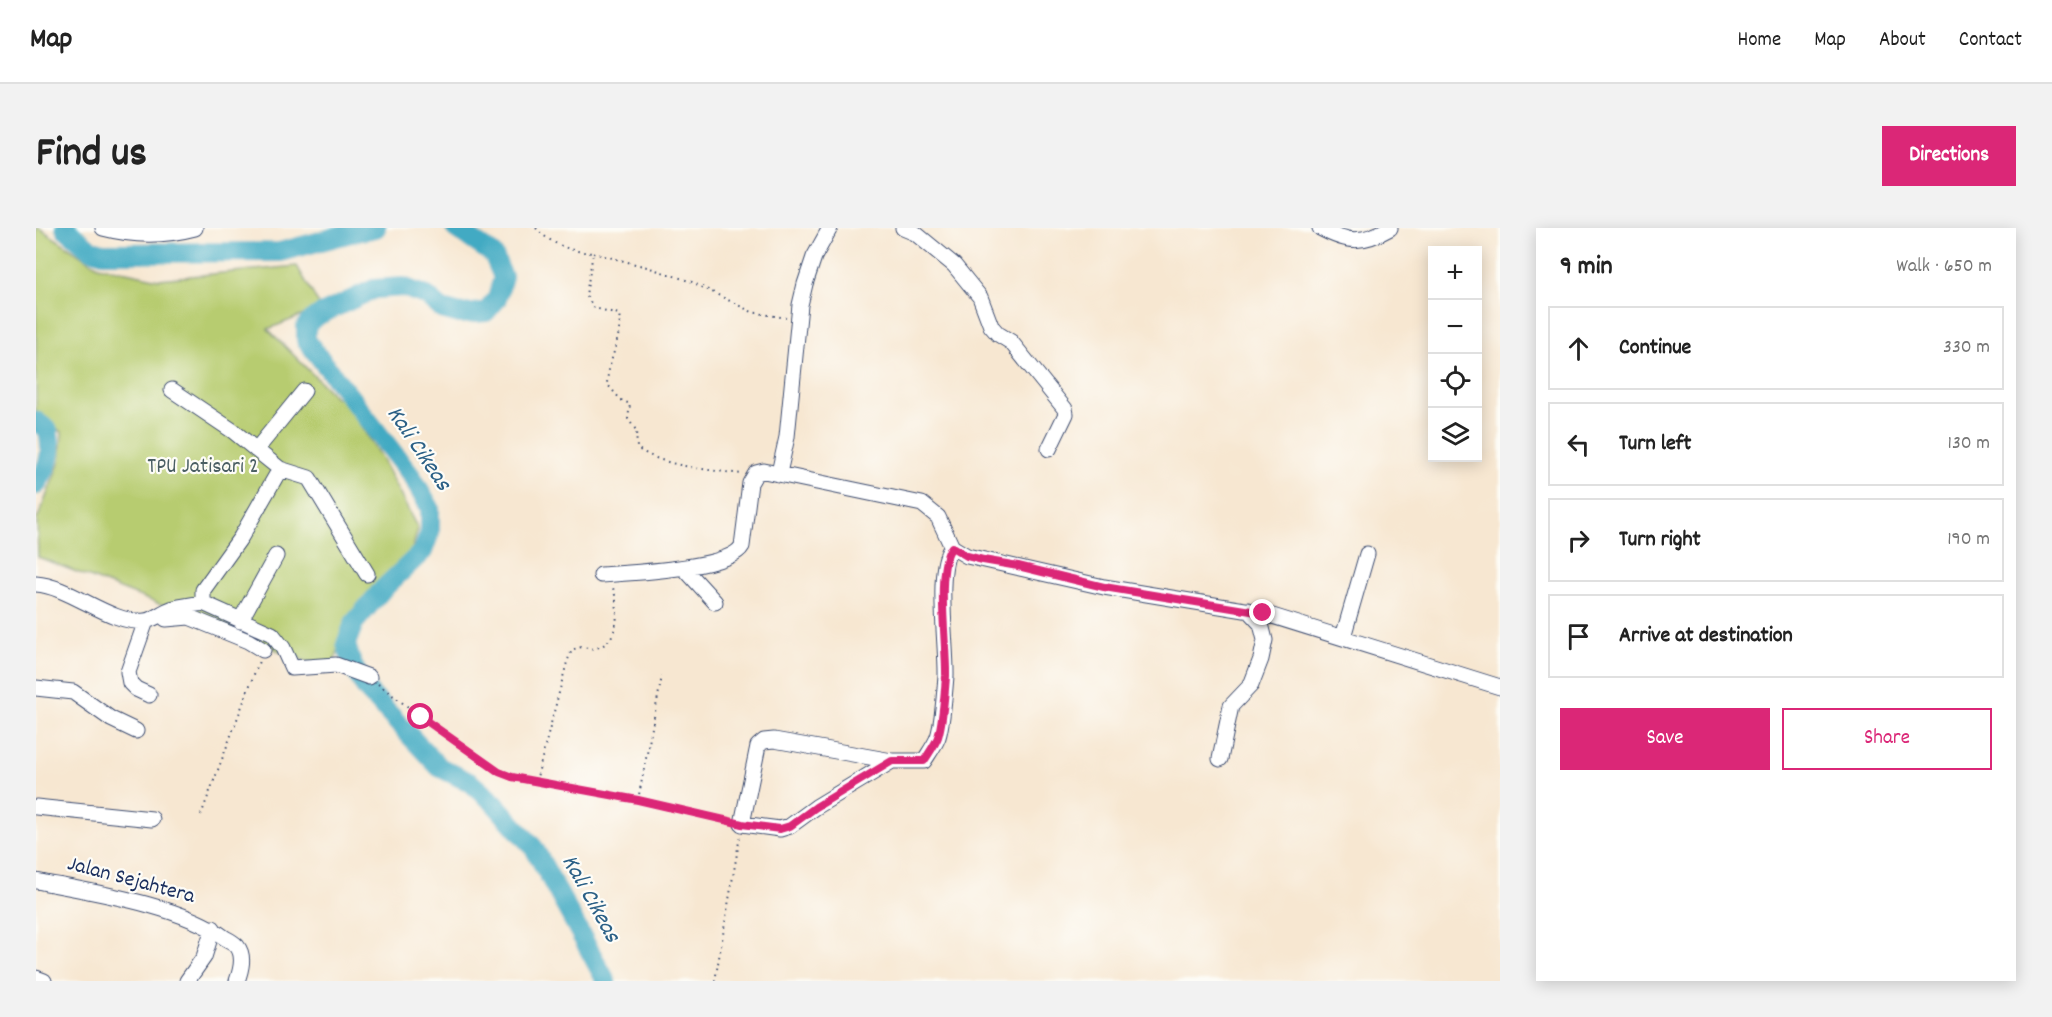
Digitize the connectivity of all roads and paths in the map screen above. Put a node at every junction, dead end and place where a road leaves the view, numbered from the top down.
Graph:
1 (103, 228) edge
2 (195, 228) edge
3 (536, 228) edge
4 (830, 228) edge
5 (903, 228) edge
6 (1320, 228) edge
7 (1390, 228) edge
8 (144, 232) edge
9 (593, 254) junction
10 (798, 321) junction
11 (172, 390) dead end
12 (304, 392) dead end
13 (1049, 449) dead end
14 (256, 450) junction
15 (280, 470) junction
16 (779, 473) junction
17 (755, 476) junction
18 (952, 547) junction
19 (1367, 554) dead end
20 (276, 556) dead end
21 (684, 568) junction
22 (367, 574) dead end
23 (605, 574) joint
24 (36, 584) edge
25 (203, 603) junction
26 (715, 603) dead end
27 (1248, 610) junction
28 (149, 619) junction
29 (240, 621) junction
30 (1342, 637) junction
31 (263, 650) joint
32 (662, 676) dead end
33 (369, 677) joint
34 (1500, 687) edge
35 (36, 688) edge
36 (149, 696) dead end
37 (136, 731) dead end
38 (1220, 759) dead end
39 (892, 761) junction
40 (536, 782) junction
41 (638, 800) junction
42 (36, 807) edge
43 (201, 815) dead end
44 (152, 819) dead end
45 (742, 824) junction
46 (36, 881) edge
47 (213, 928) junction
48 (36, 978) edge
49 (44, 981) edge
50 (187, 981) edge
51 (237, 981) edge
52 (715, 981) edge

1 - 8 street
2 - 8 street
3 - 9 path
4 - 10 street
5 - 13 street
6 - 7 street
9 - 10 path
9 - 17 path
10 - 16 street
11 - 14 street
12 - 14 street
14 - 15 street
15 - 22 street
15 - 25 street
16 - 17 street
16 - 18 street
17 - 21 street
18 - 27 street
18 - 39 street
19 - 30 street
20 - 29 street
21 - 23 street
21 - 26 street
23 - 40 path
24 - 28 street
25 - 28 street
25 - 29 street
27 - 30 street
27 - 38 street
28 - 31 street
28 - 36 street
29 - 33 street
30 - 34 street
31 - 43 path
32 - 41 path
33 - 40 path
35 - 37 street
39 - 45 street
39 - 45 street
40 - 41 path
41 - 45 path
42 - 44 street
45 - 52 path
46 - 47 street, Jalan Sejahtera
47 - 50 street
47 - 51 street, Jalan Sejahtera
48 - 49 street

